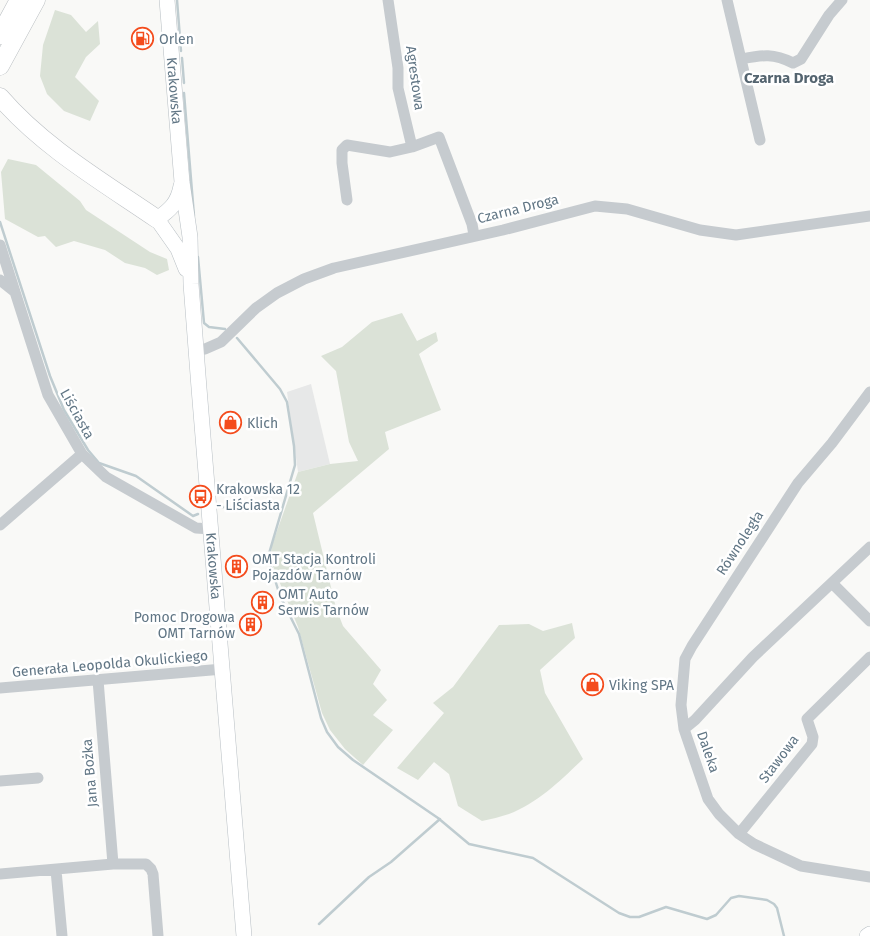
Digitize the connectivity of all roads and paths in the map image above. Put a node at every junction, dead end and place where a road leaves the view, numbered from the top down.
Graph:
1 (19, 0) edge
2 (36, 0) edge
3 (167, 0) edge
4 (388, 0) edge
5 (727, 0) edge
6 (842, 0) edge
7 (0, 35) edge
8 (741, 59) junction
9 (0, 66) edge
10 (0, 97) edge
11 (760, 140) dead end
12 (412, 147) junction
13 (184, 189) junction
14 (347, 200) dead end
15 (870, 216) edge
16 (156, 219) junction
17 (474, 235) junction
18 (0, 245) edge
19 (189, 254) junction
20 (0, 280) edge
21 (191, 284) junction
22 (15, 292) junction
23 (196, 350) junction
24 (870, 392) edge
25 (82, 454) junction
26 (0, 525) edge
27 (211, 529) junction
28 (870, 547) edge
29 (832, 583) junction
30 (870, 621) edge
31 (870, 657) edge
32 (222, 669) junction
33 (98, 680) junction
34 (0, 688) edge
35 (684, 729) junction
36 (38, 778) dead end
37 (0, 781) edge
38 (739, 834) junction
39 (113, 864) junction
40 (56, 870) junction
41 (0, 874) edge
42 (870, 877) edge
43 (62, 936) edge
44 (158, 936) edge
45 (244, 936) edge

1 - 7 main road
2 - 9 main road
3 - 13 main road, Krakowska
4 - 12 street, Agrestowa
5 - 8 street
6 - 8 street
8 - 11 street
10 - 16 main road
12 - 14 street
12 - 17 street
13 - 16 main road
13 - 19 main road, Krakowska
15 - 17 street, Czarna Droga
16 - 19 main road, Krakowska
16 - 21 main road, Krakowska
17 - 23 street, Czarna Droga
18 - 22 street, Liściasta
19 - 21 main road, Krakowska
20 - 22 street
21 - 23 main road, Krakowska
22 - 25 street, Liściasta
23 - 27 main road, Krakowska
24 - 35 street, Równoległa
25 - 26 street
25 - 27 street, Liściasta
27 - 32 main road, Krakowska
28 - 29 street, Daleka
29 - 30 street
29 - 35 street, Daleka
31 - 38 street, Stawowa
32 - 33 street, Generała Leopolda Okulickiego
32 - 45 main road, Krakowska
33 - 34 street, Generała Leopolda Okulickiego
33 - 39 street, Jana Bożka
35 - 38 street, Daleka
36 - 37 street
38 - 42 street, Daleka
39 - 40 street
39 - 44 street
40 - 41 street
40 - 43 street

